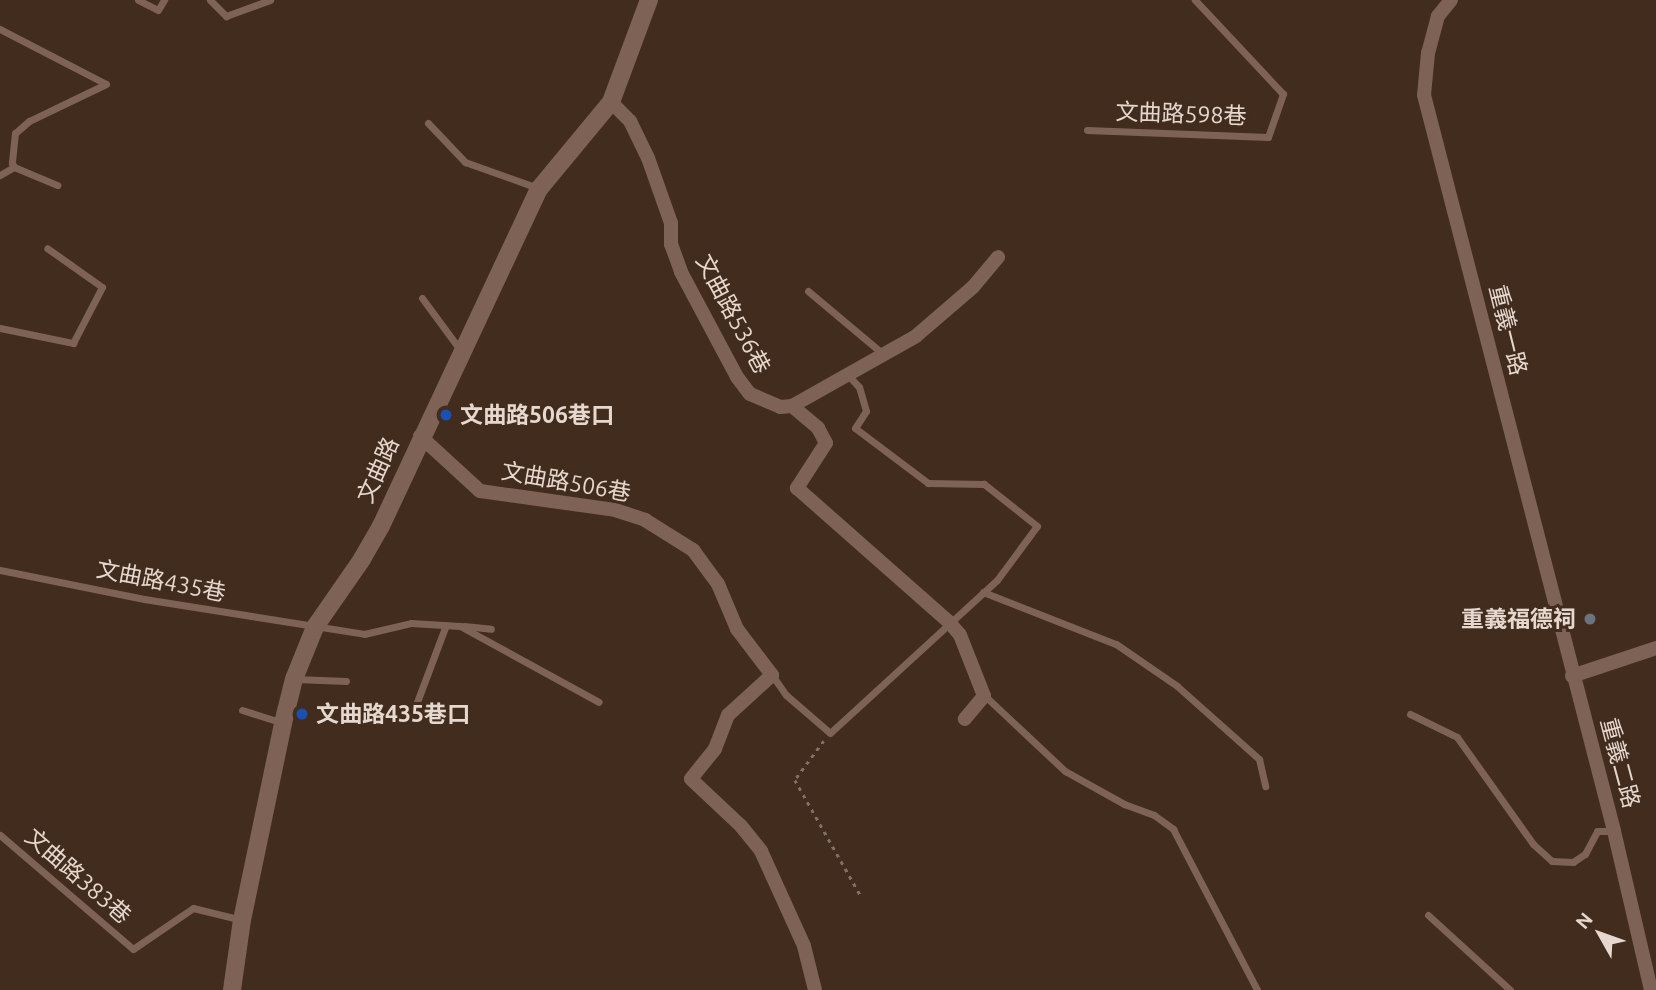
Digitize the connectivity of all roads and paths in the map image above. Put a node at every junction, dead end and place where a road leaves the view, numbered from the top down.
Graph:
1 (138, 0) edge
2 (164, 0) edge
3 (210, 0) edge
4 (270, 0) edge
5 (649, 0) edge
6 (1195, 0) edge
7 (1451, 0) edge
8 (0, 29) edge
9 (611, 102) junction
10 (428, 123) dead end
11 (1087, 130) dead end
12 (14, 167) junction
13 (0, 175) edge
14 (57, 185) dead end
15 (539, 189) junction
16 (47, 248) dead end
17 (998, 257) dead end
18 (808, 291) dead end
19 (422, 298) dead end
20 (0, 328) edge
21 (461, 352) junction
22 (883, 354) junction
23 (847, 374) junction
24 (792, 406) junction
25 (420, 436) junction
26 (0, 570) edge
27 (984, 592) junction
28 (948, 621) junction
29 (446, 625) junction
30 (460, 626) junction
31 (315, 627) junction
32 (491, 629) dead end
33 (1656, 648) edge
34 (772, 676) junction
35 (1573, 676) junction
36 (294, 679) junction
37 (346, 681) dead end
38 (984, 695) junction
39 (418, 702) dead end
40 (599, 702) dead end
41 (242, 710) dead end
42 (1410, 714) dead end
43 (965, 719) dead end
44 (283, 723) junction
45 (830, 733) junction
46 (1265, 786) dead end
47 (1614, 831) junction
48 (0, 835) edge
49 (861, 896) dead end
50 (1428, 915) dead end
51 (242, 920) junction
52 (232, 990) edge
53 (815, 990) edge
54 (1257, 990) edge
55 (1510, 990) edge
56 (1651, 990) edge

1 - 2 lane
3 - 4 lane
5 - 9 street, 文曲路
6 - 11 lane, 文曲路598巷
7 - 35 street, 重義一路
8 - 12 lane
9 - 15 street, 文曲路
9 - 24 street, 文曲路536巷
10 - 15 lane
12 - 13 lane
12 - 14 lane
15 - 21 street, 文曲路
16 - 20 lane
17 - 22 street
18 - 22 lane
19 - 21 lane
21 - 25 street, 文曲路
22 - 23 street
23 - 24 street
23 - 27 lane
24 - 28 street, 文曲路536巷
25 - 31 street, 文曲路
25 - 34 street, 文曲路506巷
26 - 31 lane, 文曲路435巷
27 - 28 lane
27 - 46 lane
28 - 38 street, 文曲路536巷
28 - 45 lane
29 - 30 lane, 文曲路435巷
29 - 31 lane, 文曲路435巷
29 - 39 lane
30 - 32 lane, 文曲路435巷
30 - 40 lane
31 - 36 street, 文曲路
33 - 35 street
34 - 45 lane, 文曲路506巷
34 - 53 street
35 - 47 street, 重義二路
36 - 37 lane
36 - 44 street, 文曲路
38 - 43 street
38 - 54 lane
41 - 44 lane
42 - 47 lane
44 - 51 street, 文曲路
45 - 49 path
47 - 56 street, 重義二路
48 - 51 lane, 文曲路383巷
50 - 55 lane
51 - 52 street, 文曲路

